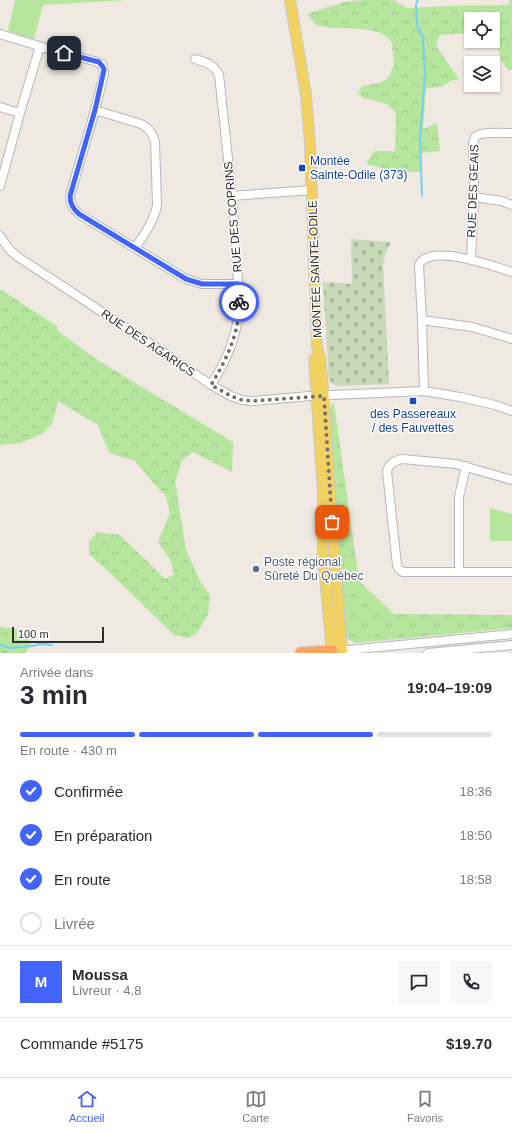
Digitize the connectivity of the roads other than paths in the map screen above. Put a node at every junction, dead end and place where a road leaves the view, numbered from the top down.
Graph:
1 (290, 0) edge
2 (0, 34) edge
3 (40, 46) junction
4 (194, 59) dead end
5 (0, 107) edge
6 (95, 110) junction
7 (20, 113) junction
8 (512, 133) edge
9 (0, 186) edge
10 (312, 190) junction
11 (232, 196) junction
12 (474, 197) junction
13 (512, 205) edge
14 (0, 236) edge
15 (135, 248) junction
16 (472, 259) junction
17 (512, 272) edge
18 (238, 284) junction
19 (422, 320) junction
20 (512, 339) edge
21 (211, 385) junction
22 (424, 391) junction
23 (320, 396) junction
24 (512, 411) edge
25 (466, 466) junction
26 (512, 480) edge
27 (459, 572) junction
28 (512, 572) edge
29 (512, 634) edge
30 (512, 645) edge
31 (337, 652) edge
32 (301, 653) edge
33 (428, 653) edge

1 - 10 main road, MONTÉE SAINTE-ODILE
2 - 3 street
3 - 6 street
3 - 7 street
4 - 11 street, RUE DES COPRINS
5 - 7 street
6 - 15 street
6 - 15 street
7 - 9 street
8 - 12 street, RUE DES GEAIS
10 - 11 street
10 - 23 main road, MONTÉE SAINTE-ODILE
11 - 18 street, RUE DES COPRINS
12 - 13 street
12 - 16 street, RUE DES GEAIS
14 - 21 street, RUE DES AGARICS
15 - 18 street
16 - 17 street
16 - 19 street
18 - 21 street, RUE DES COPRINS
19 - 20 street
19 - 22 street
21 - 23 street, RUE DES AGARICS
22 - 23 street, RUE DES AGARICS
22 - 24 street, RUE DES AGARICS
23 - 31 main road, MONTÉE SAINTE-ODILE
25 - 26 street
25 - 27 street
25 - 27 street
27 - 28 street
29 - 31 street
30 - 33 street
31 - 32 highway

